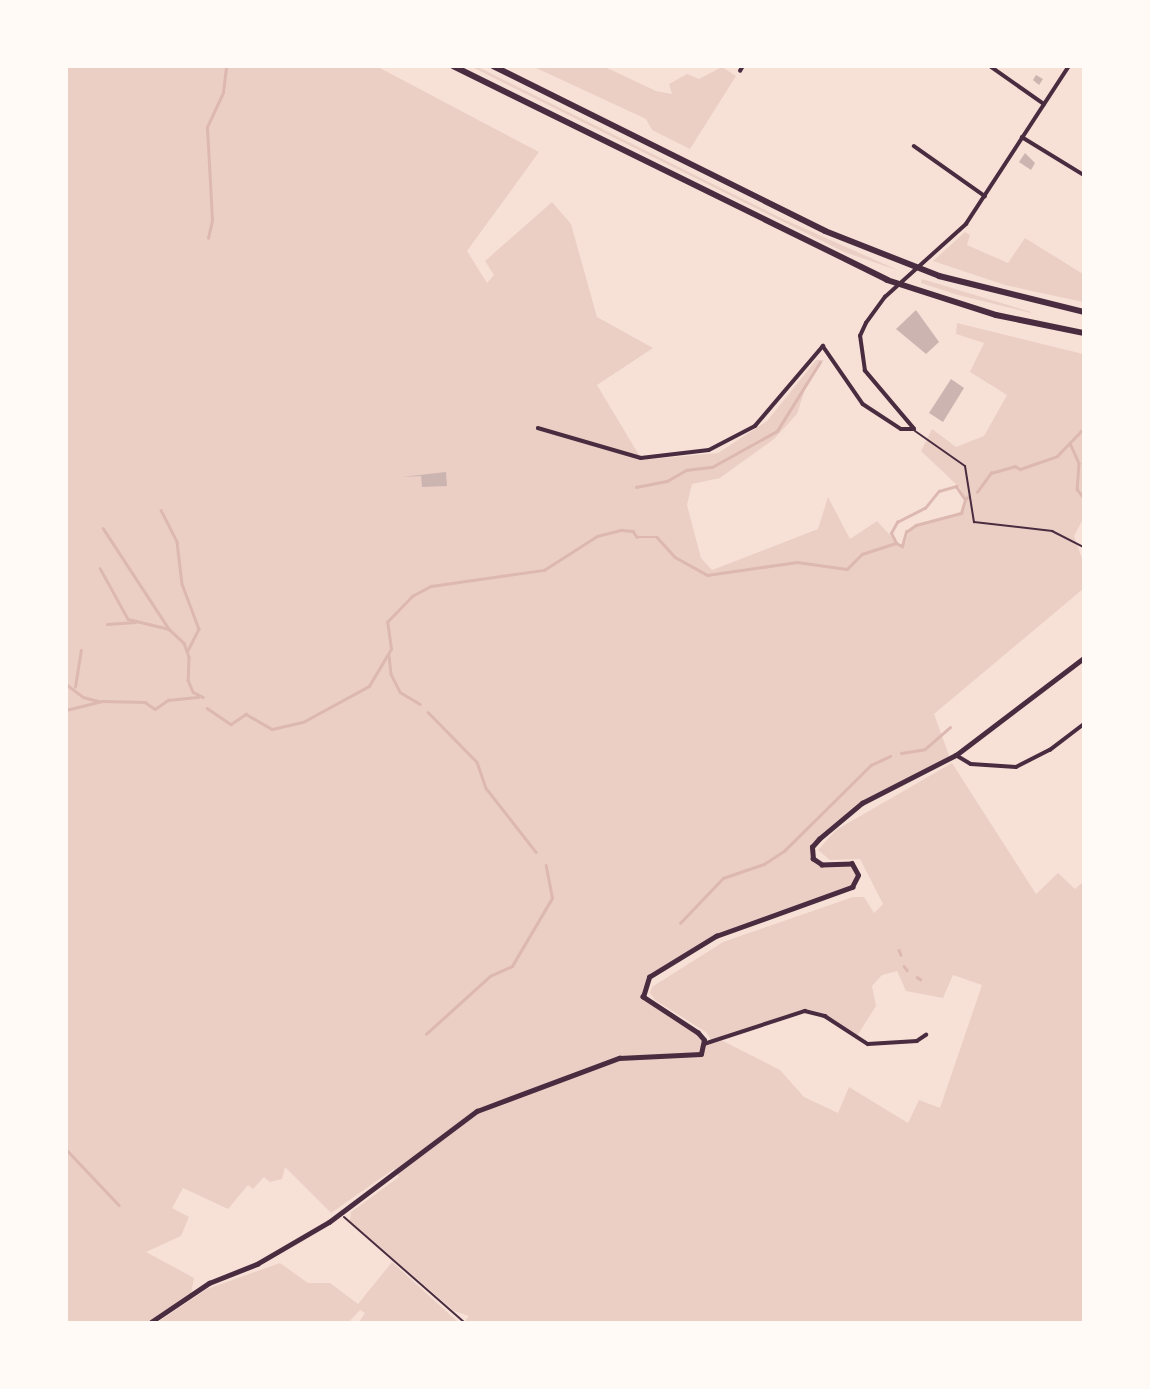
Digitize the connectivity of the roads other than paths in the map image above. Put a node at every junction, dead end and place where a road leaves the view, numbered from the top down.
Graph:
1 (453, 66) edge
2 (493, 66) edge
3 (990, 66) edge
4 (1069, 66) edge
5 (1044, 104) junction
6 (1022, 137) junction
7 (914, 146) dead end
8 (1083, 175) edge
9 (985, 196) junction
10 (1083, 312) edge
11 (1083, 333) edge
12 (538, 428) dead end
13 (914, 429) junction
14 (1083, 547) edge
15 (1083, 658) edge
16 (1083, 724) edge
17 (956, 755) junction
18 (926, 1035) dead end
19 (704, 1044) junction
20 (151, 1322) edge

1 - 11 highway
2 - 10 highway
3 - 5 street
4 - 5 street
5 - 6 street
6 - 8 street
6 - 9 street
7 - 9 street
9 - 13 street
12 - 13 street
13 - 14 lane
15 - 17 street
16 - 17 street
17 - 19 street
18 - 19 street
19 - 20 street

